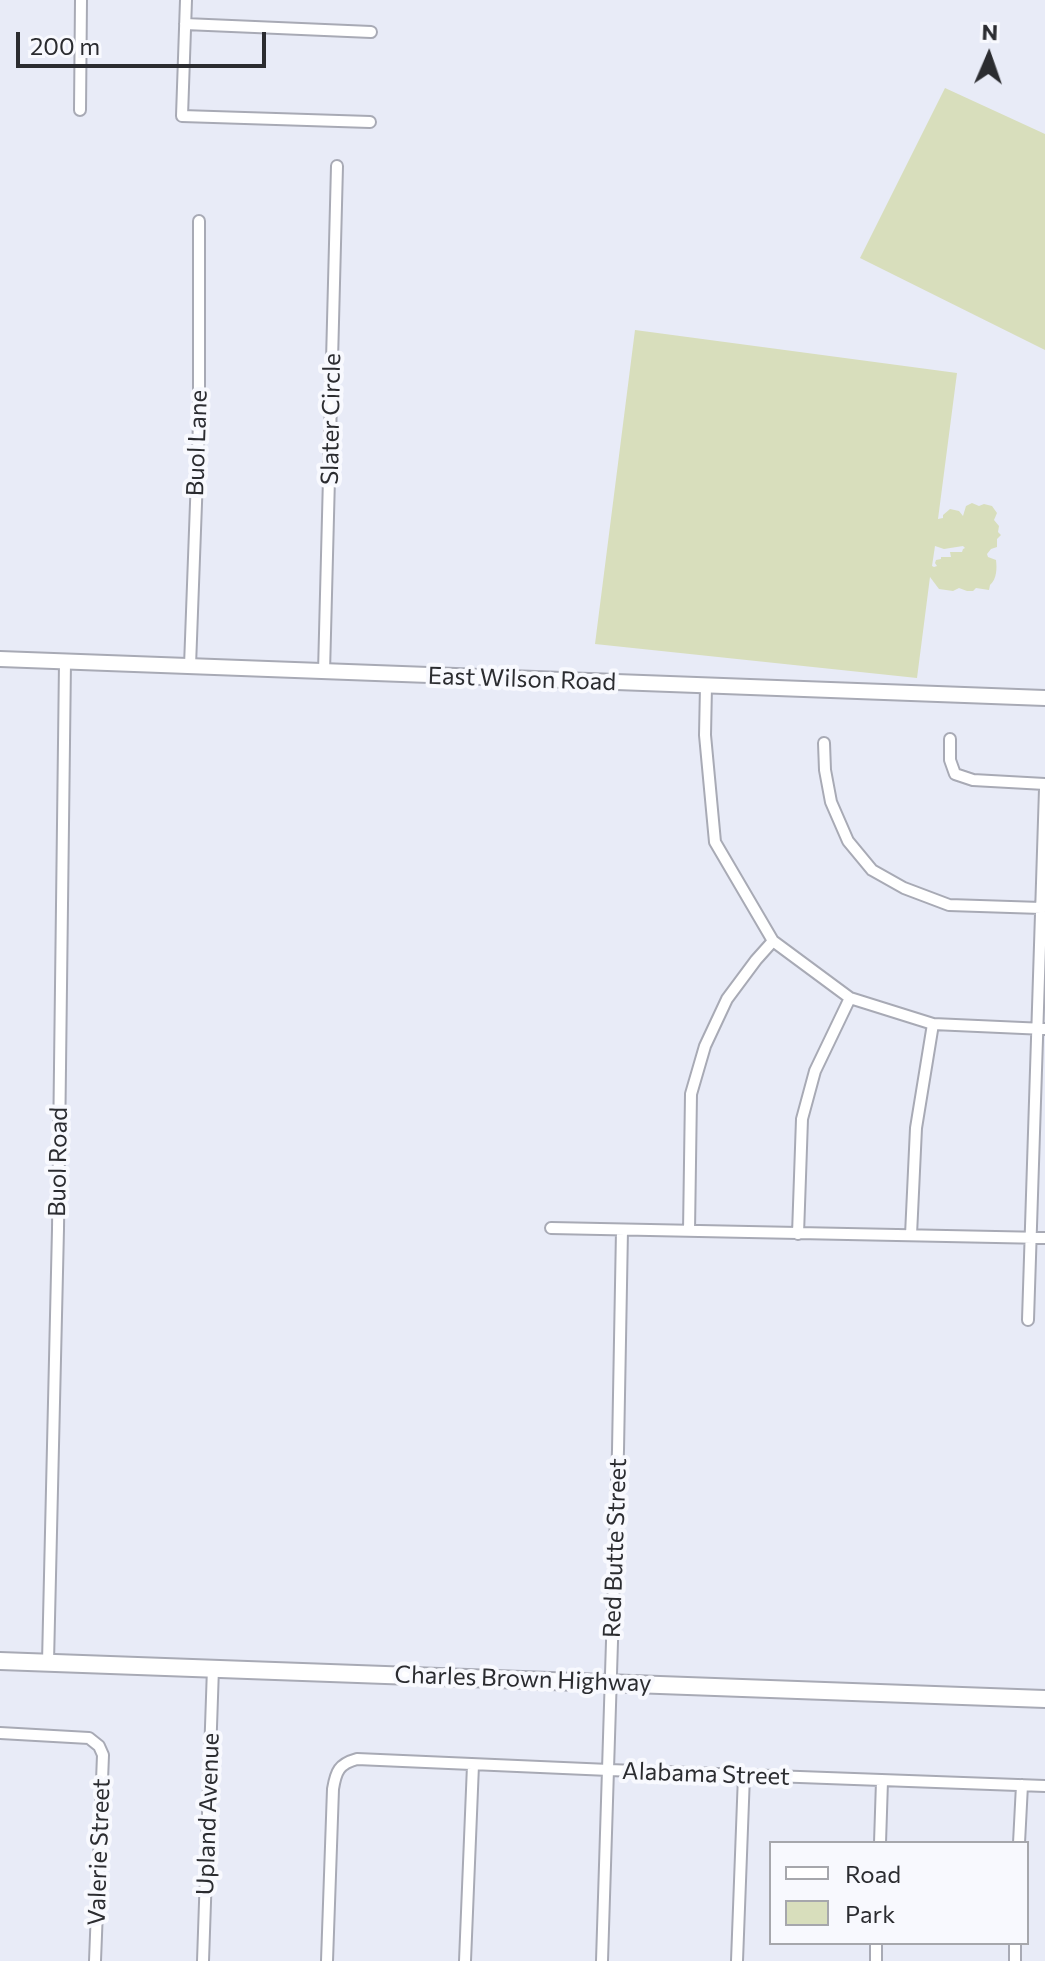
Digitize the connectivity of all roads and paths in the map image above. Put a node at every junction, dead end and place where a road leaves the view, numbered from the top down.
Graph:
1 (81, 0) edge
2 (186, 0) edge
3 (185, 24) junction
4 (371, 32) dead end
5 (80, 110) dead end
6 (370, 122) dead end
7 (337, 166) dead end
8 (199, 221) dead end
9 (0, 659) edge
10 (65, 662) junction
11 (190, 666) junction
12 (324, 672) junction
13 (706, 686) junction
14 (1045, 698) edge
15 (950, 739) dead end
16 (824, 743) dead end
17 (1045, 786) edge
18 (1041, 908) junction
19 (773, 941) junction
20 (850, 998) junction
21 (933, 1024) junction
22 (1041, 1028) edge
23 (551, 1228) dead end
24 (622, 1230) junction
25 (689, 1231) junction
26 (798, 1234) junction
27 (911, 1235) junction
28 (1031, 1238) junction
29 (1045, 1238) edge
30 (1028, 1320) dead end
31 (0, 1661) edge
32 (48, 1662) junction
33 (213, 1668) junction
34 (610, 1682) junction
35 (1045, 1699) edge
36 (2, 1733) edge
37 (473, 1765) junction
38 (609, 1770) junction
39 (744, 1775) junction
40 (882, 1781) junction
41 (1022, 1785) junction
42 (1045, 1786) edge
43 (880, 1841) edge
44 (1019, 1841) edge
45 (95, 1961) edge
46 (203, 1961) edge
47 (327, 1961) edge
48 (465, 1961) edge
49 (602, 1961) edge
50 (737, 1961) edge

1 - 5 street
2 - 3 street
3 - 4 street
3 - 6 street
7 - 12 street, Slater Circle
8 - 11 street, Buol Lane
9 - 10 street, East Wilson Road
10 - 11 street, East Wilson Road
10 - 32 street, Buol Road
11 - 12 street, East Wilson Road
12 - 13 street, East Wilson Road
13 - 14 street, East Wilson Road
13 - 19 street
15 - 17 street
16 - 18 street
17 - 18 street
18 - 22 street
19 - 20 street
19 - 25 street
20 - 21 street
20 - 26 street
21 - 22 street
21 - 27 street
22 - 28 street
23 - 24 street
24 - 25 street
24 - 34 street, Red Butte Street
25 - 26 street
26 - 27 street
27 - 28 street
28 - 29 street
28 - 30 street
31 - 32 main road, Charles Brown Highway
32 - 33 main road, Charles Brown Highway
33 - 34 main road, Charles Brown Highway
33 - 46 street, Upland Avenue
34 - 35 main road, Charles Brown Highway
34 - 38 street, Red Butte Street
36 - 45 street, Valerie Street
37 - 38 street, Alabama Street
37 - 47 street, Alabama Street
37 - 48 street
38 - 39 street, Alabama Street
38 - 49 street, Red Butte Street
39 - 40 street, Alabama Street
39 - 50 street
40 - 41 street, Alabama Street
40 - 43 street
41 - 42 street, Alabama Street
41 - 44 street

